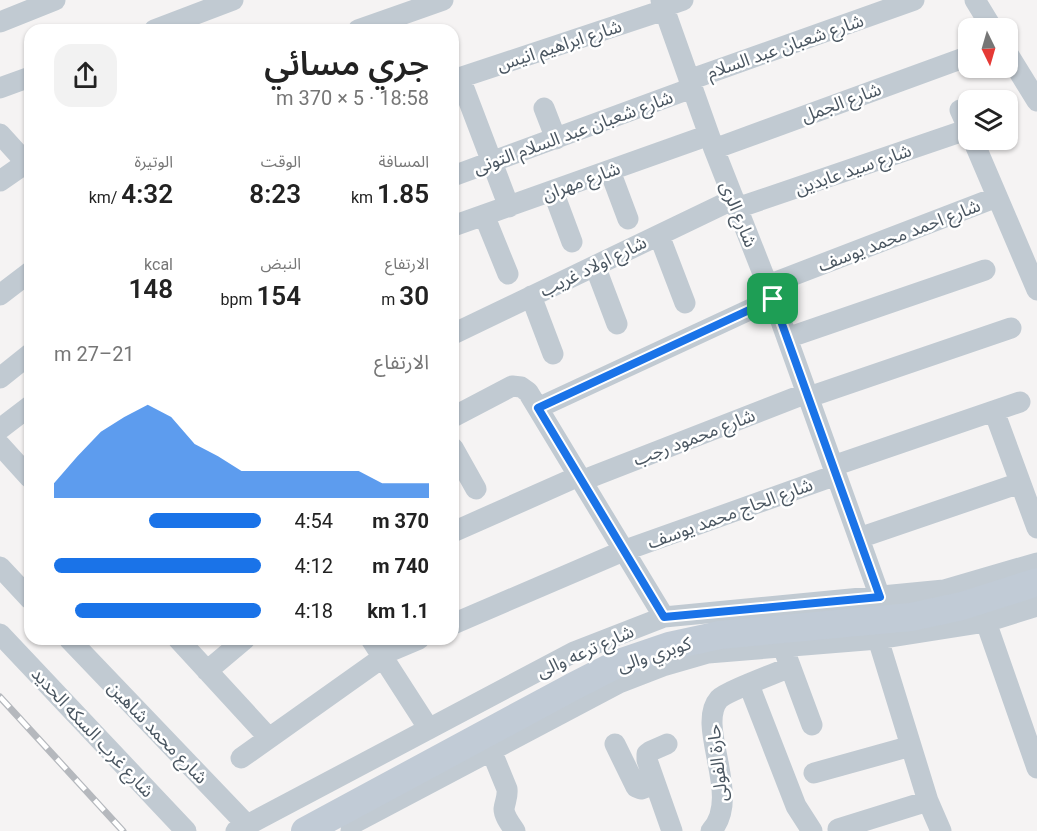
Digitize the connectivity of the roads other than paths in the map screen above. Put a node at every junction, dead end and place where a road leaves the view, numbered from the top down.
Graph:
1 (55, 0) edge
2 (233, 0) edge
3 (443, 0) edge
4 (683, 0) edge
5 (914, 0) edge
6 (975, 0) edge
7 (663, 6) edge
8 (866, 8) edge
9 (986, 18) edge
10 (0, 22) edge
11 (170, 24) edge
12 (375, 24) edge
13 (958, 60) edge
14 (1018, 67) edge
15 (459, 78) edge
16 (24, 79) edge
17 (691, 84) junction
18 (459, 86) edge
19 (0, 88) edge
20 (1034, 88) edge
21 (544, 108) dead end
22 (958, 133) edge
23 (0, 134) edge
24 (556, 139) junction
25 (711, 142) junction
26 (977, 150) edge
27 (24, 155) edge
28 (24, 157) edge
29 (492, 162) junction
30 (610, 171) junction
31 (459, 174) edge
32 (0, 181) edge
33 (553, 191) junction
34 (997, 197) junction
35 (735, 204) junction
36 (509, 207) junction
37 (484, 215) junction
38 (628, 219) dead end
39 (459, 224) edge
40 (658, 235) junction
41 (572, 242) dead end
42 (595, 266) junction
43 (985, 270) dead end
44 (508, 273) dead end
45 (24, 277) edge
46 (1037, 290) edge
47 (770, 292) junction
48 (0, 295) edge
49 (531, 296) junction
50 (685, 303) dead end
51 (617, 324) dead end
52 (459, 327) edge
53 (1011, 328) dead end
54 (787, 338) junction
55 (553, 354) dead end
56 (24, 359) edge
57 (0, 378) edge
58 (808, 395) junction
59 (1020, 402) dead end
60 (536, 404) junction
61 (24, 411) edge
62 (994, 411) junction
63 (459, 414) edge
64 (0, 429) edge
65 (0, 445) edge
66 (459, 459) edge
67 (835, 470) junction
68 (24, 471) edge
69 (580, 478) junction
70 (1020, 483) junction
71 (476, 489) dead end
72 (1037, 528) edge
73 (459, 529) edge
74 (859, 538) junction
75 (623, 551) junction
76 (1037, 563) edge
77 (0, 567) edge
78 (24, 593) edge
79 (880, 597) junction
80 (1036, 601) edge
81 (664, 617) junction
82 (459, 621) edge
83 (986, 622) junction
84 (0, 634) edge
85 (878, 639) junction
86 (74, 645) edge
87 (183, 645) edge
88 (238, 645) edge
89 (398, 645) edge
90 (378, 651) edge
91 (787, 657) junction
92 (207, 671) junction
93 (749, 685) junction
94 (812, 725) dead end
95 (429, 729) junction
96 (269, 738) junction
97 (615, 744) dead end
98 (667, 744) dead end
99 (911, 746) junction
100 (491, 750) junction
101 (241, 758) dead end
102 (1037, 768) edge
103 (814, 773) dead end
104 (656, 784) junction
105 (928, 801) junction
106 (353, 827) edge
107 (241, 828) edge
108 (838, 829) dead end
109 (186, 831) edge
110 (305, 831) edge
111 (319, 831) edge
112 (515, 831) edge
113 (672, 831) edge
114 (711, 831) edge
115 (812, 831) edge
116 (941, 831) edge

1 - 10 street
2 - 11 street
3 - 12 street
4 - 7 street, شارع ابراهيم انيس
5 - 8 street, شارع شعبان عبد السلام
6 - 9 street
7 - 15 street, شارع ابراهيم انيس
7 - 17 street, شارع الرى
8 - 17 street, شارع شعبان عبد السلام
13 - 25 street, شارع الجمل
14 - 20 street
16 - 19 street
17 - 24 street, شارع شعبان عبد السلام التونى
17 - 25 street, شارع الرى
18 - 29 street
21 - 24 street
22 - 35 street, شارع سيد عابدين
23 - 27 street
24 - 29 street, شارع شعبان عبد السلام التونى
25 - 30 street, شارع مهران
25 - 35 street, شارع الرى
26 - 34 street
28 - 32 street
29 - 31 street, شارع شعبان عبد السلام التونى
29 - 36 street
30 - 33 street, شارع مهران
30 - 38 street
33 - 36 street, شارع مهران
33 - 41 street
34 - 46 street
34 - 47 street, شارع احمد محمد يوسف
35 - 40 street, شارع اولاد غريب
35 - 47 street, شارع الرى
36 - 37 street, شارع مهران
37 - 39 street, شارع مهران
37 - 44 street
40 - 42 street, شارع اولاد غريب
40 - 50 street
42 - 49 street, شارع اولاد غريب
42 - 51 street
43 - 54 street
45 - 48 street
47 - 54 street, شارع الرى
47 - 60 street, شارع احمد محمد يوسف
49 - 52 street, شارع اولاد غريب
49 - 55 street
53 - 58 street, شارع محمود رجب
54 - 58 street, شارع الرى
56 - 57 street
58 - 67 street, شارع الرى
58 - 69 street, شارع محمود رجب
59 - 62 street, شارع الحاج محمد يوسف
60 - 63 street
60 - 69 street
61 - 64 street
62 - 67 street, شارع الحاج محمد يوسف
62 - 70 street
65 - 68 street
66 - 71 street
67 - 74 street, شارع الرى
67 - 75 street, شارع الحاج محمد يوسف
69 - 73 street, شارع محمود رجب
69 - 75 street
70 - 72 street
70 - 74 street
74 - 79 street, شارع الرى
75 - 81 street
75 - 82 street, شارع الحاج محمد يوسف
76 - 79 street, شارع ترعه والى
77 - 78 street
79 - 81 street, شارع ترعه والى
80 - 83 street
80 - 110 main road, كوبري والى
80 - 111 main road, كوبري والى
81 - 95 street, شارع ترعه والى
83 - 85 street
83 - 102 street
84 - 109 street, شارع غرب السكه الحديد
85 - 91 street
85 - 99 street
86 - 107 street, شارع محمد شاهين
87 - 92 street
88 - 92 street
89 - 90 street
90 - 95 street
90 - 96 street
91 - 93 street, حارة الفولى
91 - 94 street
91 - 100 street
92 - 96 street
93 - 114 street, حارة الفولى
93 - 115 street
95 - 107 street, شارع ترعه والى
96 - 101 street
97 - 104 street
98 - 104 street
99 - 103 street
99 - 105 street
100 - 106 street
100 - 112 street
104 - 113 street
105 - 108 street
105 - 116 street

